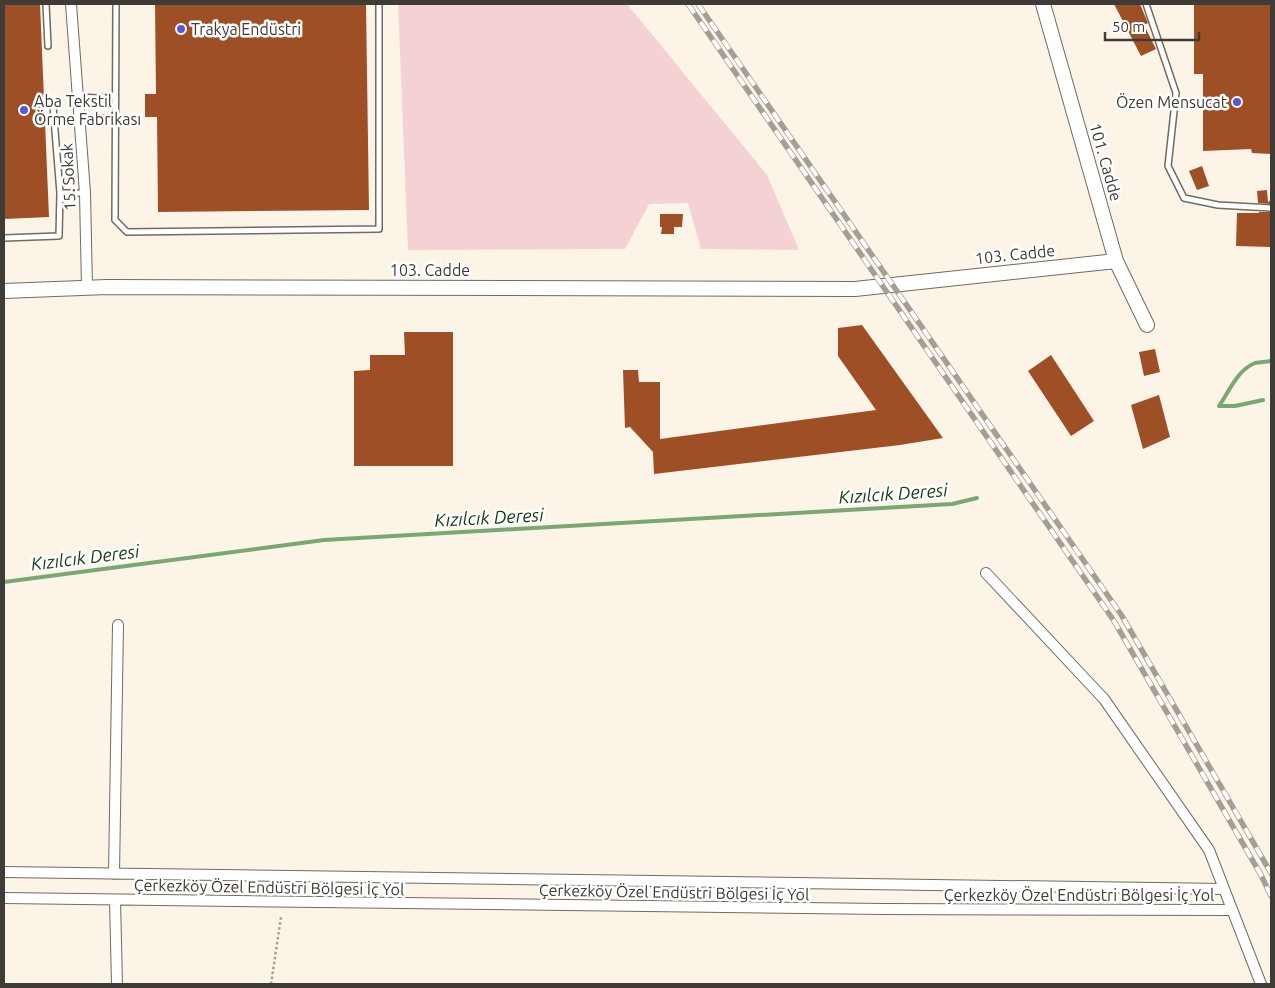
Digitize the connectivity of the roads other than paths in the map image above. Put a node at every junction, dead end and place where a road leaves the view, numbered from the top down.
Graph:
1 (46, 4) edge
2 (71, 4) edge
3 (116, 4) edge
4 (379, 4) edge
5 (1043, 4) edge
6 (1146, 4) edge
7 (48, 46) dead end
8 (116, 96) junction
9 (78, 97) junction
10 (53, 106) dead end
11 (115, 118) junction
12 (79, 119) junction
13 (60, 193) junction
14 (85, 193) junction
15 (1271, 208) edge
16 (4, 238) edge
17 (1116, 261) junction
18 (87, 288) junction
19 (4, 290) edge
20 (1147, 325) dead end
21 (986, 573) dead end
22 (118, 625) dead end
23 (4, 872) edge
24 (114, 874) junction
25 (1224, 889) junction
26 (4, 898) edge
27 (115, 900) junction
28 (1232, 910) junction
29 (117, 984) edge
30 (1261, 984) edge

1 - 7 lane
2 - 9 street, 15. Sokak
3 - 8 lane
4 - 11 lane
5 - 17 street, 101. Cadde
6 - 15 lane
8 - 9 lane
8 - 11 lane
9 - 12 street, 15. Sokak
10 - 13 lane
11 - 12 lane
12 - 14 street, 15. Sokak
13 - 14 lane
13 - 16 lane
14 - 18 street, 15. Sokak
17 - 18 street, 103. Cadde
17 - 20 street, 101. Cadde
18 - 19 street, 103. Cadde
21 - 25 street, Çerkezköy Özel Endüstri Bölgesi İç Yol
22 - 24 street, Çerkezköy Özel Endüstri Bölgesi İç Yol
23 - 24 street, Çerkezköy Özel Endüstri Bölgesi İç Yol
24 - 25 street, Çerkezköy Özel Endüstri Bölgesi İç Yol
25 - 28 street, Çerkezköy Özel Endüstri Bölgesi İç Yol
26 - 27 street, Çerkezköy Özel Endüstri Bölgesi İç Yol
27 - 28 street, Çerkezköy Özel Endüstri Bölgesi İç Yol
27 - 29 street, Çerkezköy Özel Endüstri Bölgesi İç Yol
28 - 30 street, Çerkezköy Özel Endüstri Bölgesi İç Yol

